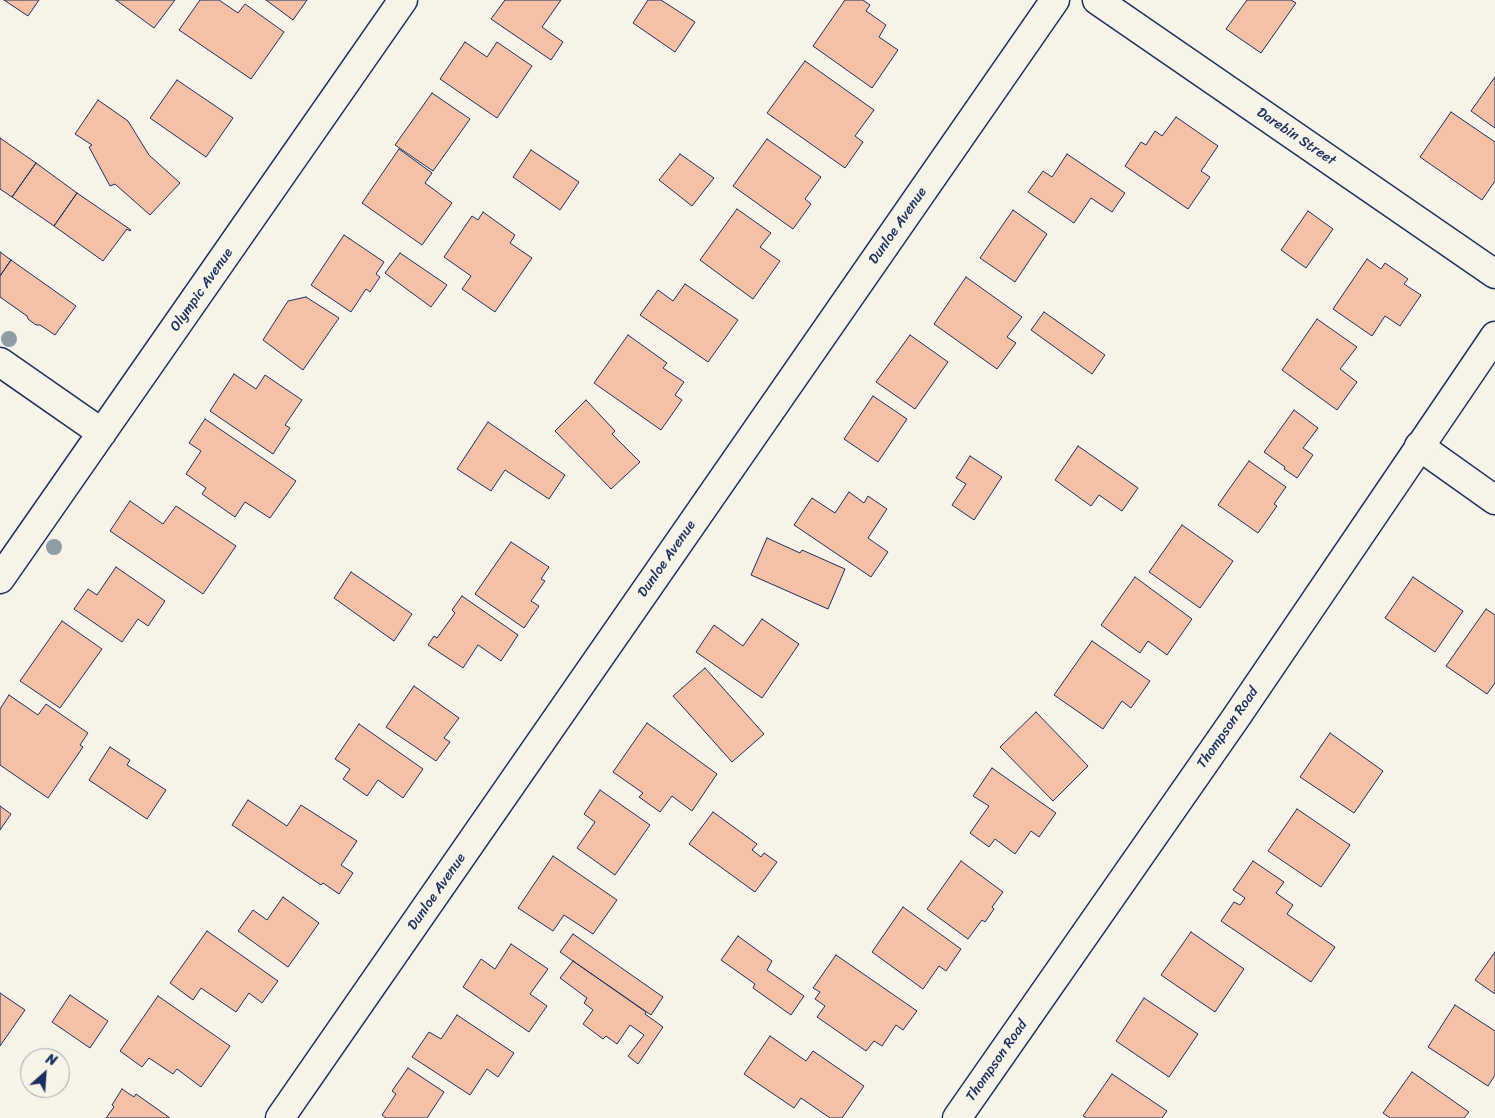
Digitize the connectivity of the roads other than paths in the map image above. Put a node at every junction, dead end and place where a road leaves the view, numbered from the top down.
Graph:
1 (403, 0) edge
2 (1055, 0) edge
3 (1097, 0) edge
4 (1495, 274) edge
5 (1495, 336) edge
6 (0, 362) edge
7 (102, 433) junction
8 (1419, 446) junction
9 (1495, 500) edge
10 (0, 579) edge
11 (280, 1118) edge
12 (957, 1118) edge

1 - 7 street, Olympic Avenue
2 - 11 street, Dunloe Avenue
3 - 4 street, Darebin Street
5 - 8 street, Thompson Road
6 - 7 street
7 - 10 street, Olympic Avenue
8 - 9 street
8 - 12 street, Thompson Road

